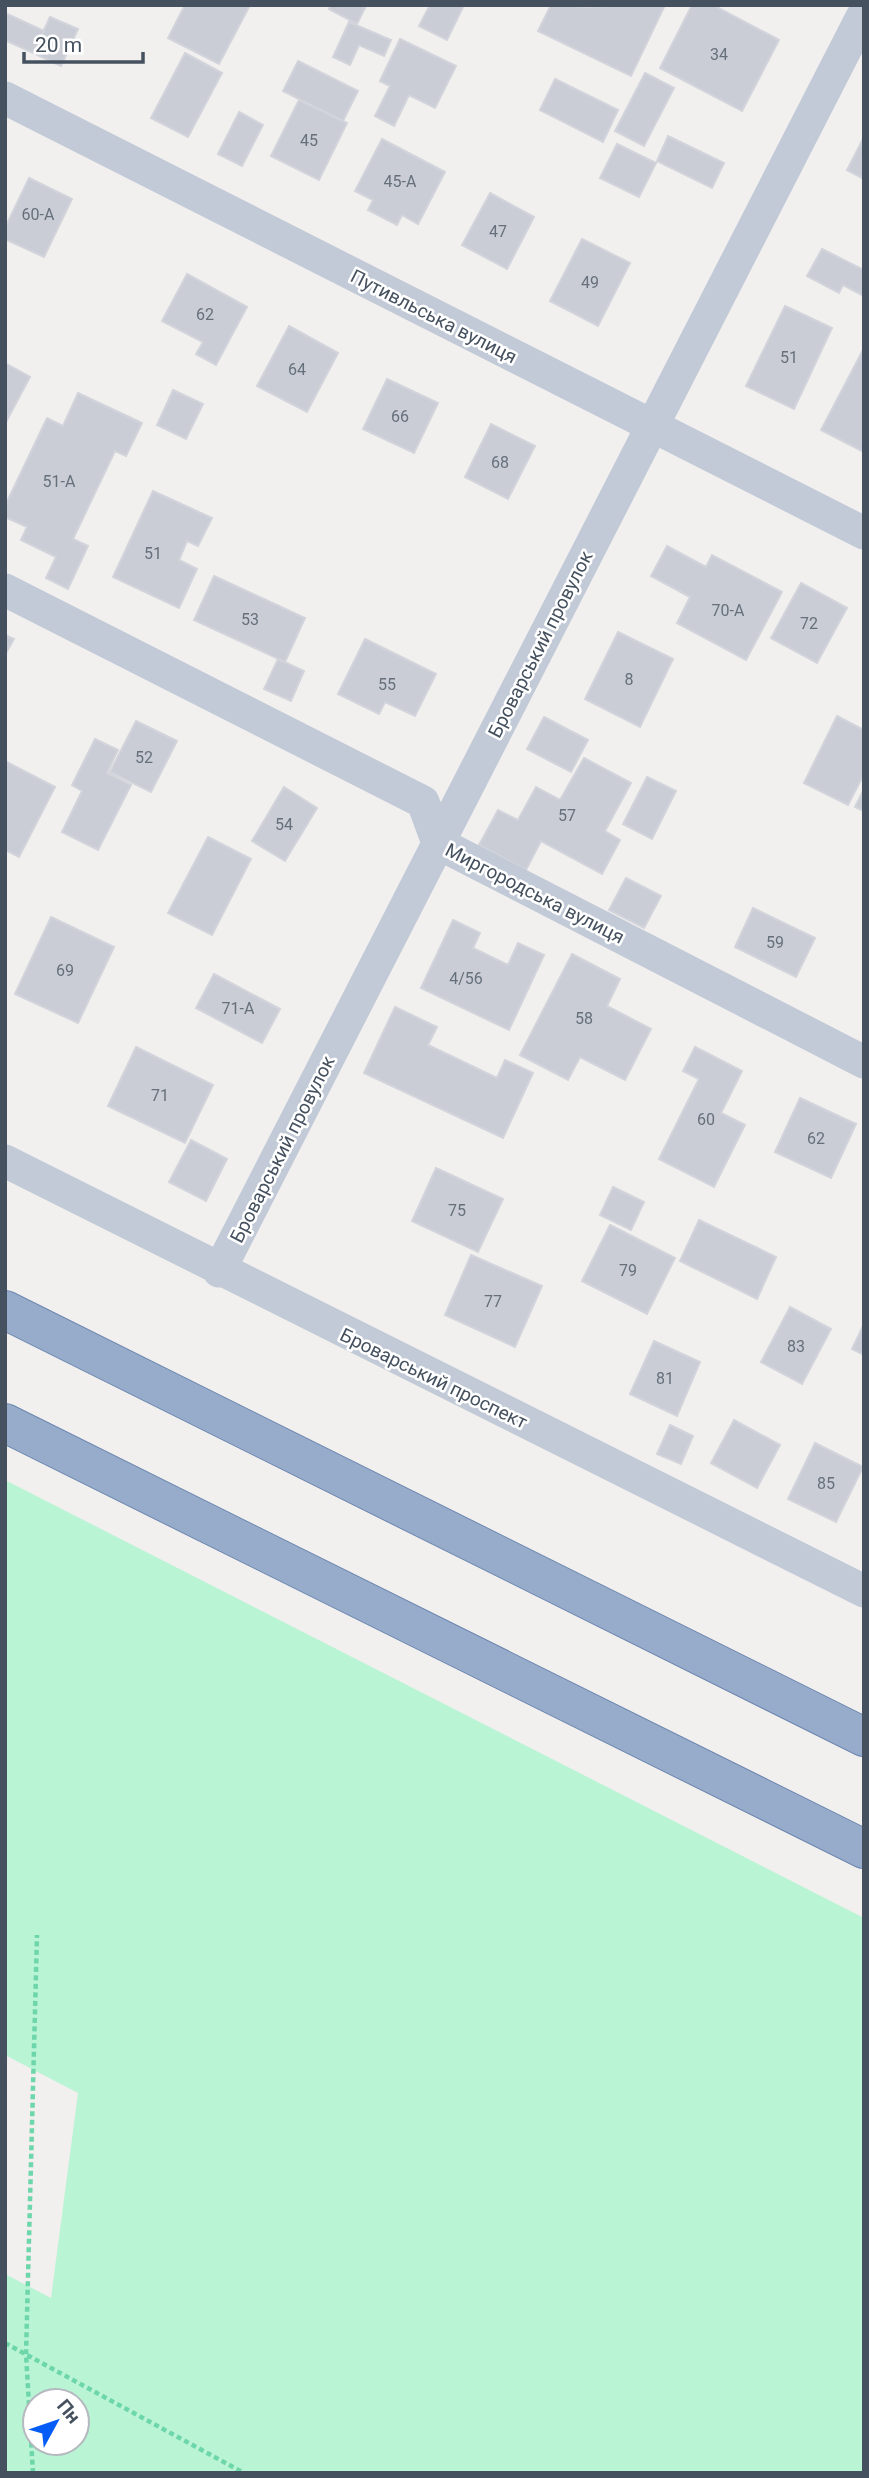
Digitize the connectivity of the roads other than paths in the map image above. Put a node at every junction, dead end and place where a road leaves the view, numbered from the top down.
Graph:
1 (855, 13) edge
2 (5, 99) edge
3 (652, 426) junction
4 (864, 533) edge
5 (5, 590) edge
6 (438, 844) junction
7 (864, 1062) edge
8 (5, 1161) edge
9 (219, 1271) junction
10 (5, 1310) edge
11 (5, 1423) edge
12 (864, 1591) edge
13 (864, 1737) edge
14 (864, 1849) edge

1 - 3 street, Броварський провулок
2 - 3 street, Путивльська вулиця
3 - 4 street, Путивльська вулиця
3 - 6 street, Броварський провулок
5 - 6 street, Миргородська вулиця
6 - 7 street, Миргородська вулиця
6 - 9 street, Броварський провулок
8 - 9 street, Броварський проспект
9 - 12 street, Броварський проспект
10 - 13 highway
11 - 14 highway

